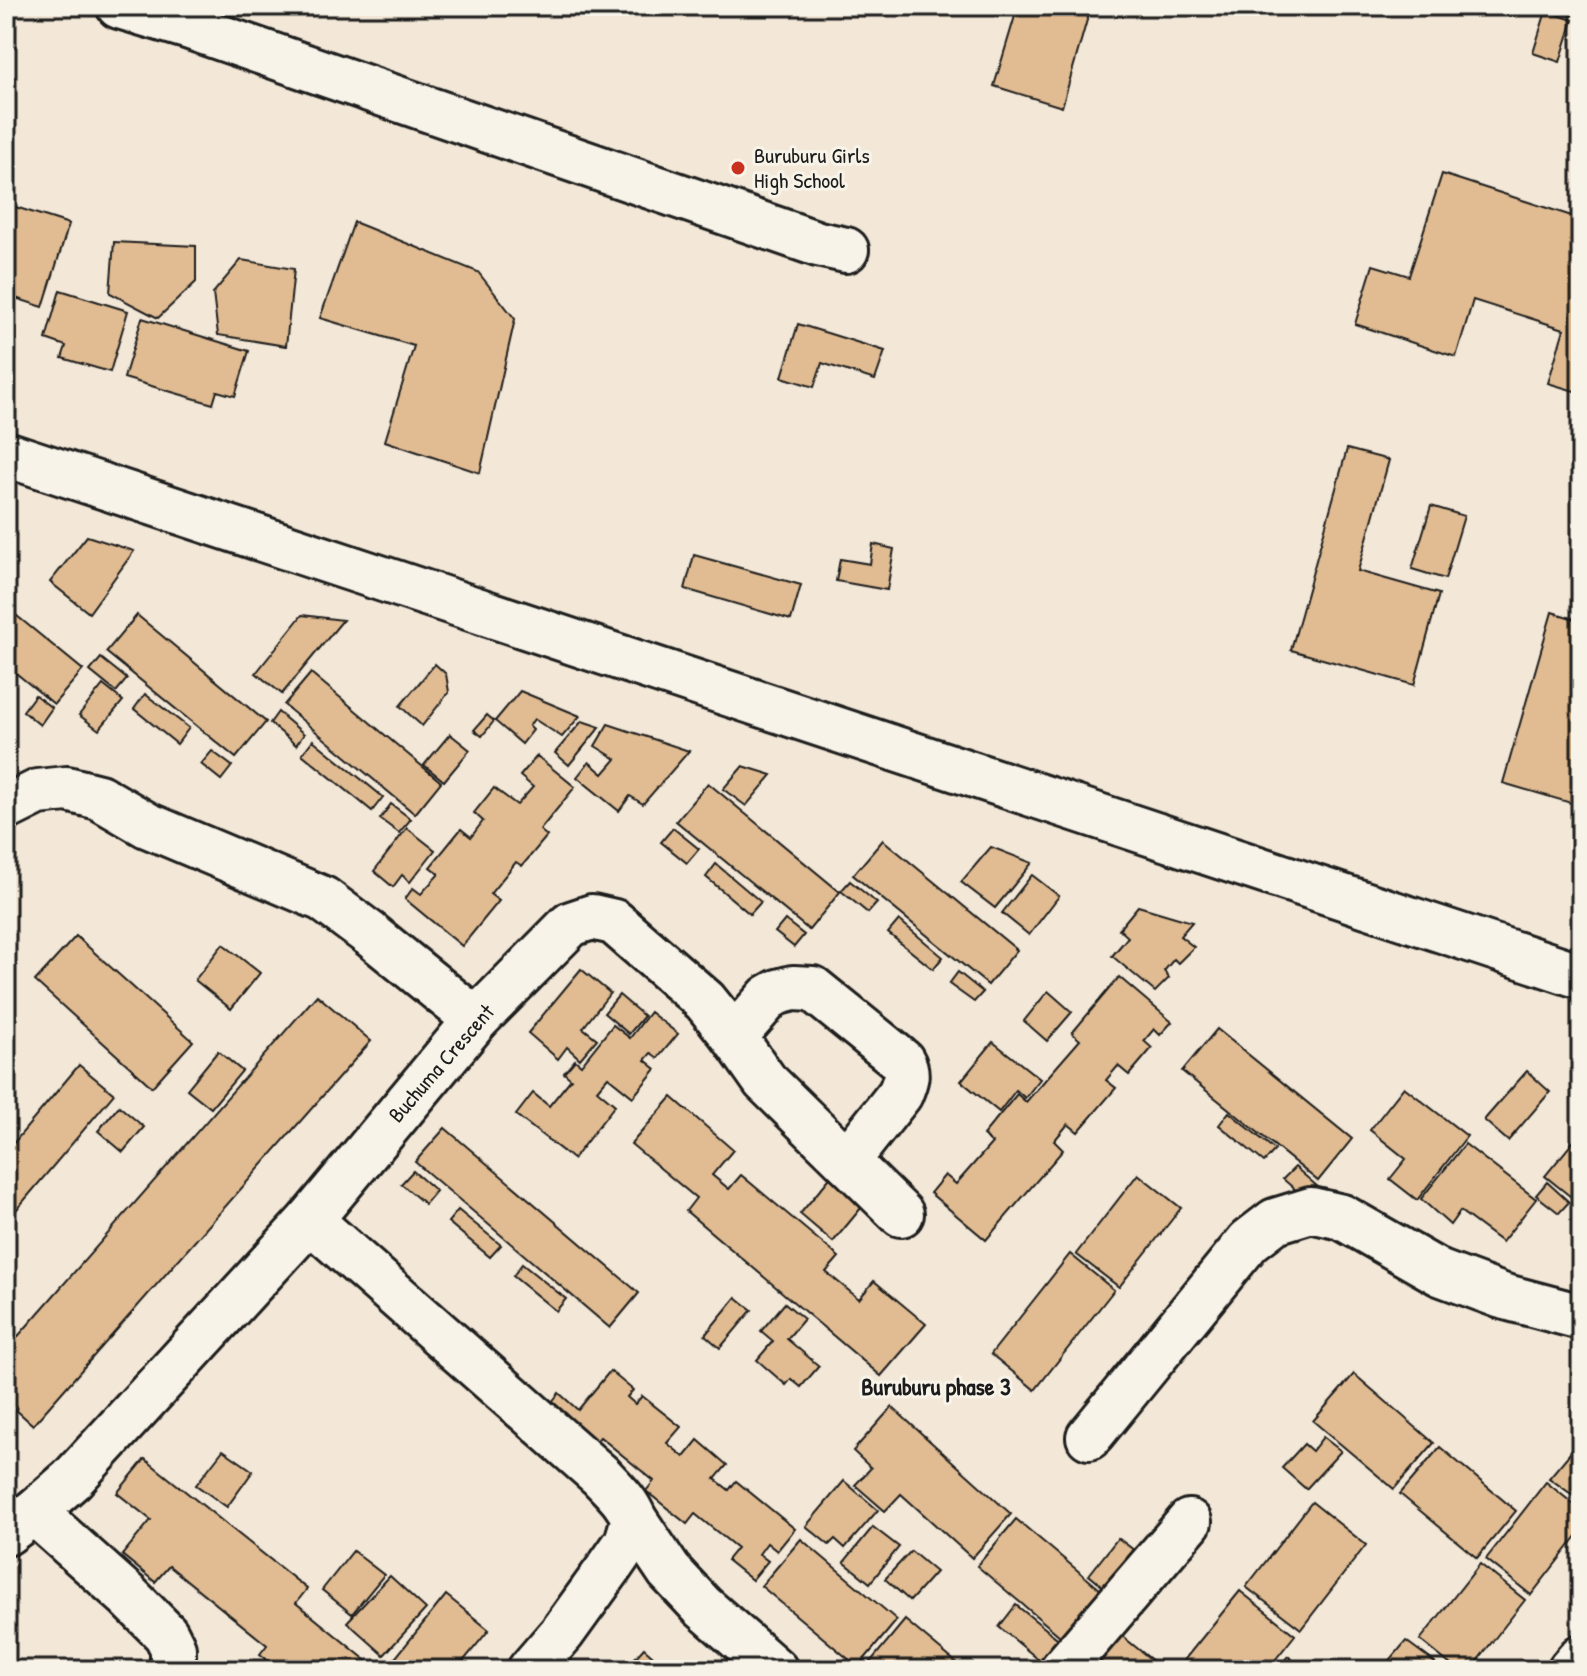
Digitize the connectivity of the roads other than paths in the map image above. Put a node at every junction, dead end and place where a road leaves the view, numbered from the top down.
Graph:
1 (119, 6) edge
2 (846, 250) dead end
3 (6, 454) edge
4 (6, 808) edge
5 (1581, 976) edge
6 (476, 1020) junction
7 (734, 1037) junction
8 (847, 1161) junction
9 (901, 1214) dead end
10 (310, 1220) junction
11 (1581, 1317) edge
12 (1089, 1437) dead end
13 (634, 1519) junction
14 (20, 1522) edge
15 (1189, 1522) dead end
16 (1581, 1657) edge
17 (171, 1670) edge
18 (530, 1670) edge
19 (775, 1670) edge
20 (1062, 1670) edge
21 (1570, 1670) edge

1 - 2 street
3 - 5 street
4 - 6 street
6 - 7 street, Buchuma Crescent
6 - 10 street, Buchuma Crescent
7 - 8 street, Buchuma Crescent
7 - 8 street
8 - 9 street, Buchuma Crescent
10 - 13 street
10 - 14 street, Buchuma Crescent
11 - 12 street
13 - 18 street
13 - 19 street
14 - 17 street
15 - 20 street
16 - 21 street

